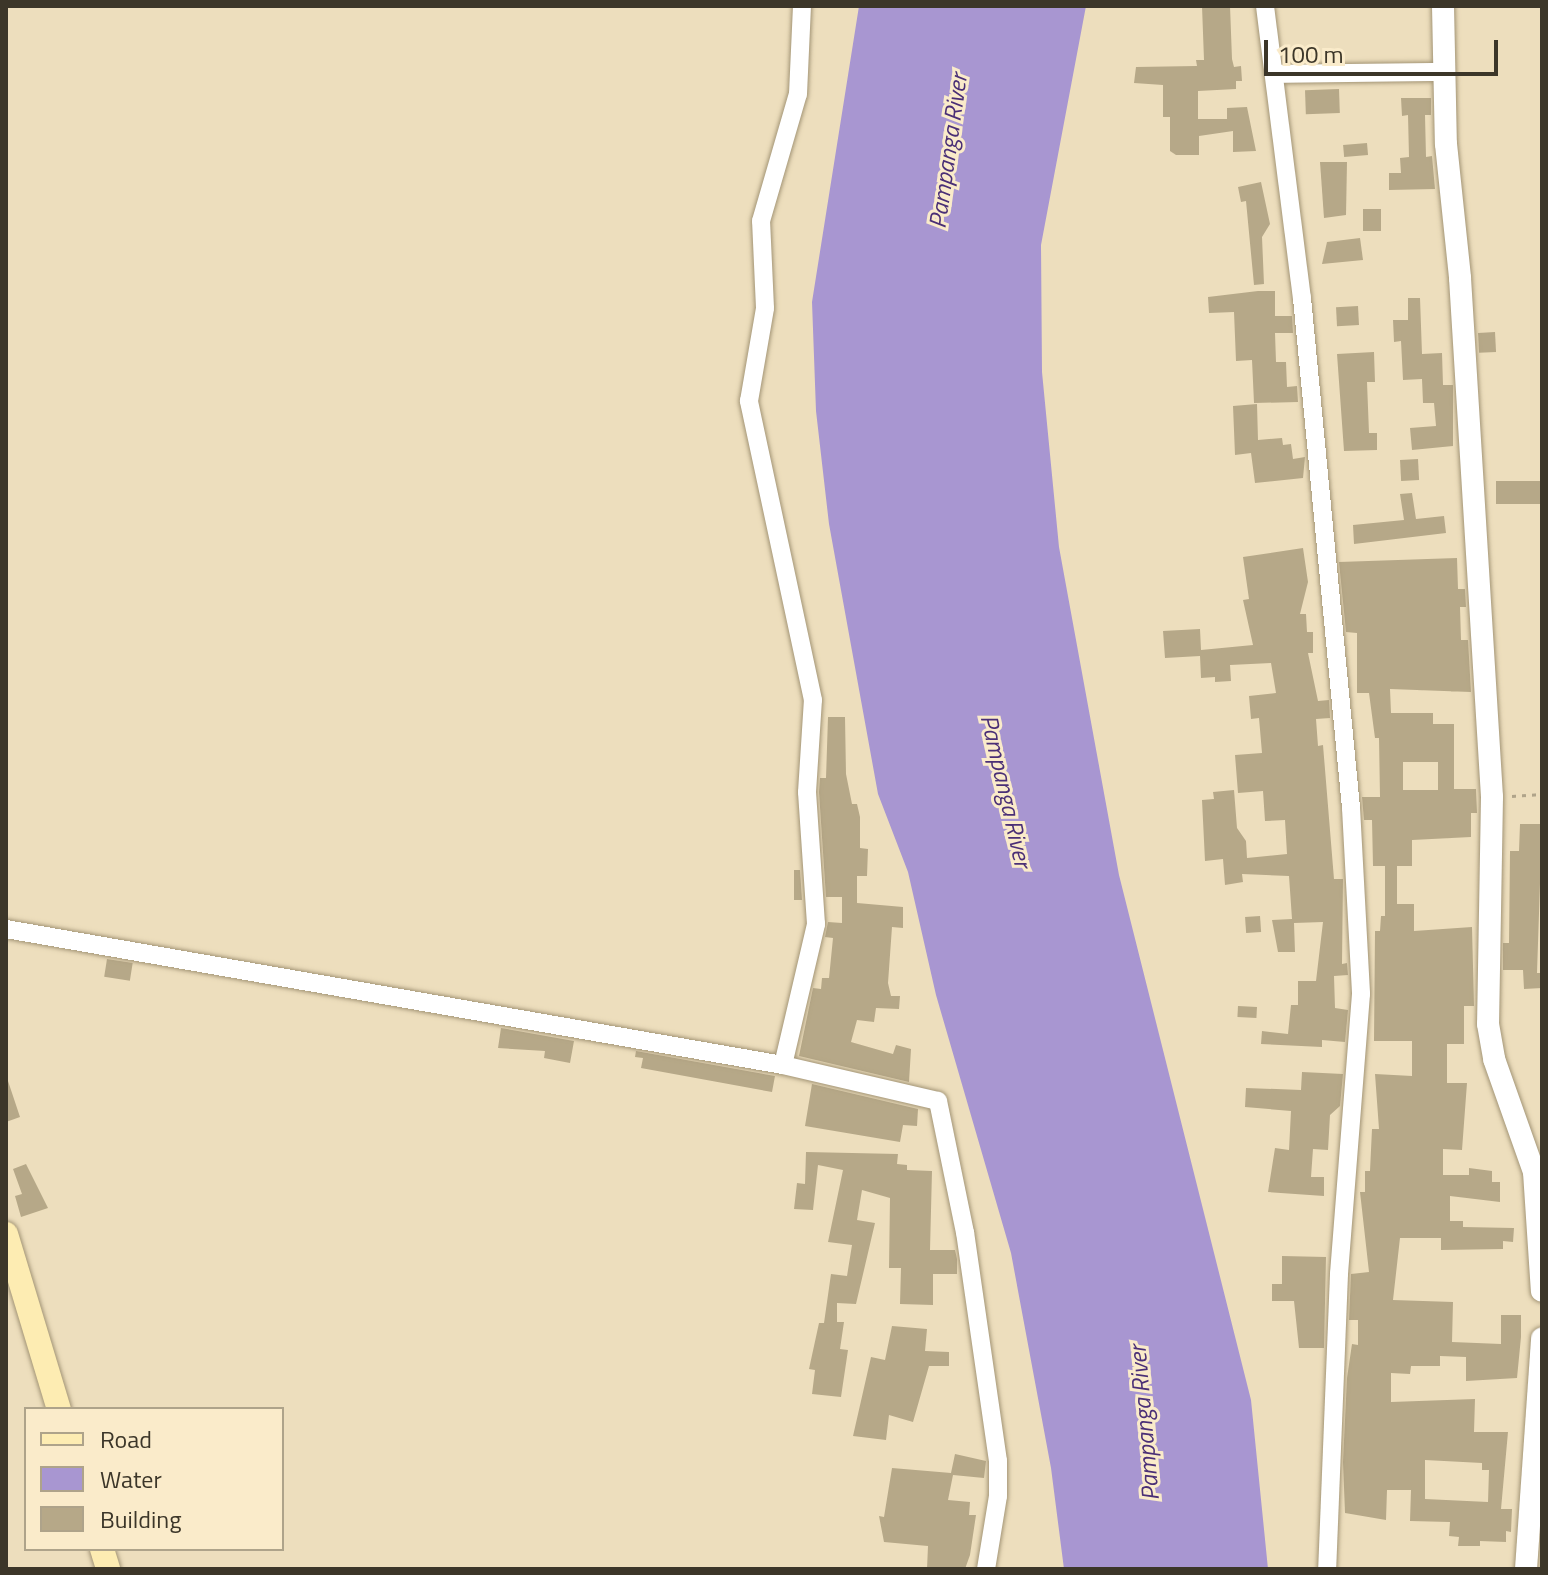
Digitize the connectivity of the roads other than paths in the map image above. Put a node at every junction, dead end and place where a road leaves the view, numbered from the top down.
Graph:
1 (802, 6) edge
2 (1265, 6) edge
3 (1443, 6) edge
4 (1444, 72) junction
5 (1274, 74) junction
6 (6, 929) edge
7 (783, 1065) junction
8 (6, 1234) edge
9 (1542, 1291) edge
10 (1542, 1339) edge
11 (58, 1407) edge
12 (986, 1569) edge
13 (1327, 1569) edge
14 (1526, 1569) edge

1 - 7 street
2 - 5 street
3 - 4 street
4 - 5 street
4 - 9 street
5 - 13 street
6 - 7 street
7 - 12 street
8 - 11 main road
10 - 14 street

